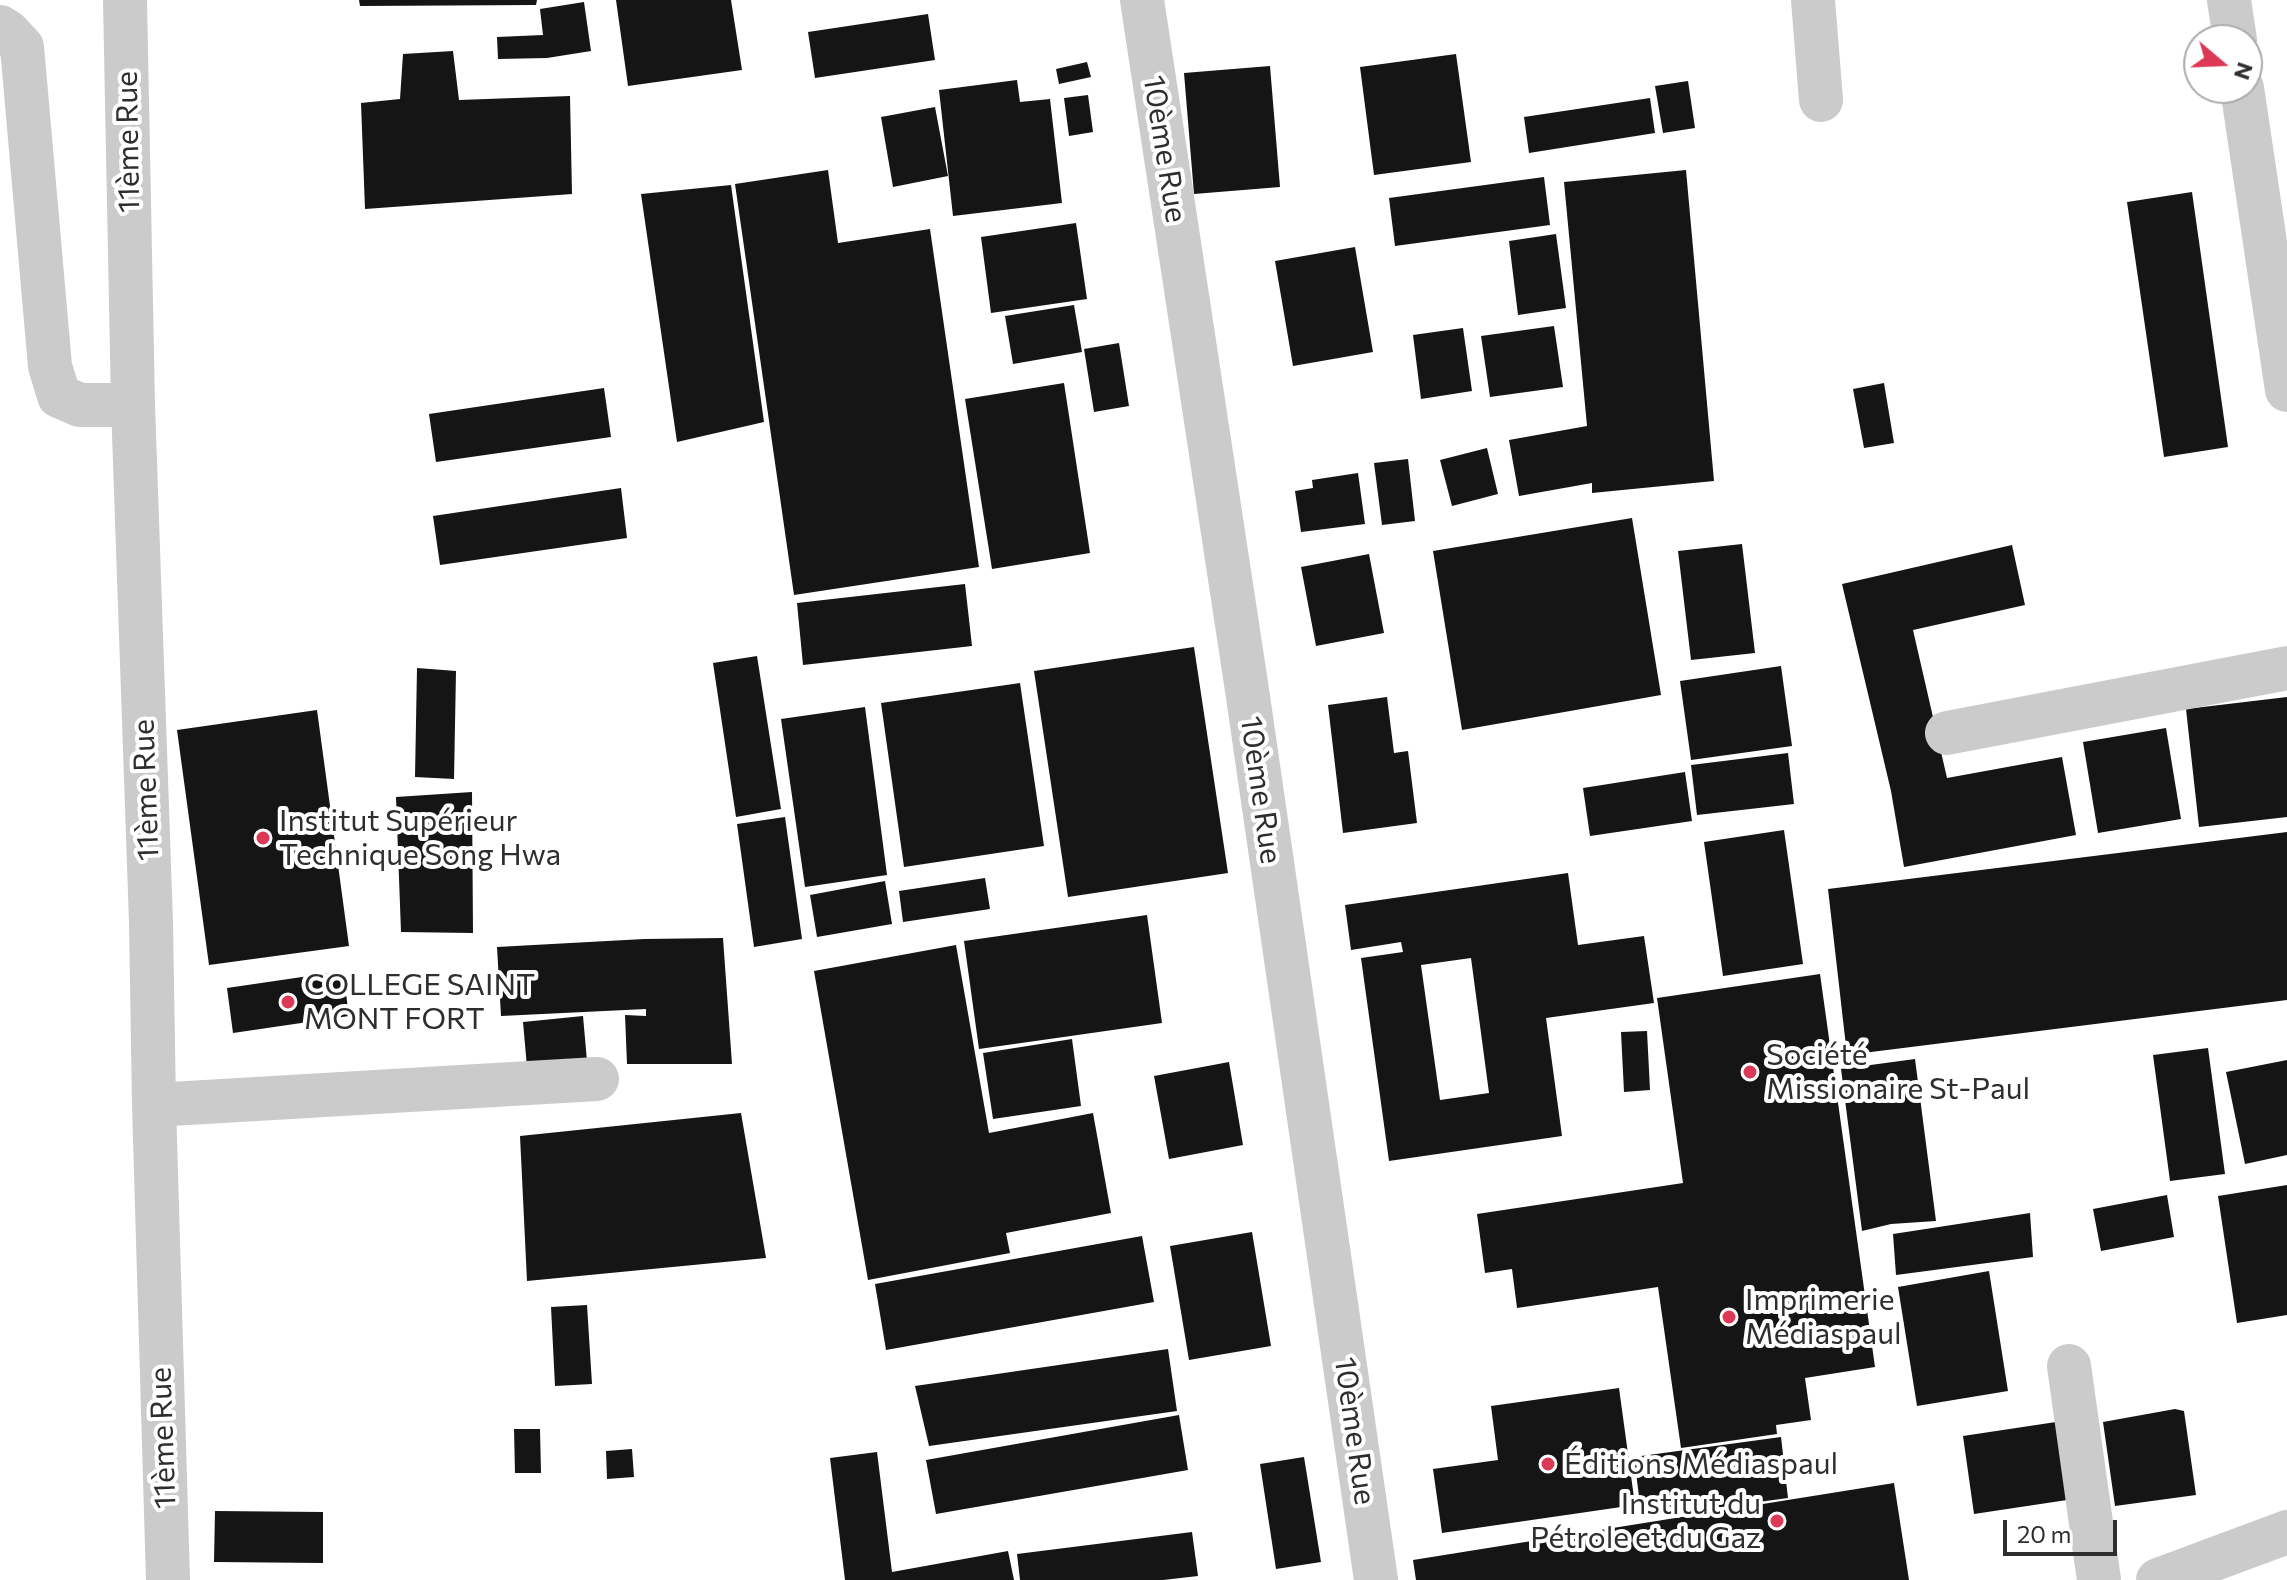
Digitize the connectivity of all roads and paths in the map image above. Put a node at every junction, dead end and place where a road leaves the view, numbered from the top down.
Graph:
1 (125, 0) edge
2 (1142, 0) edge
3 (1813, 0) edge
4 (2229, 0) edge
5 (2233, 24) edge
6 (0, 27) edge
7 (1821, 100) dead end
8 (2244, 104) edge
9 (2287, 390) edge
10 (133, 405) junction
11 (2287, 668) edge
12 (1947, 733) dead end
13 (597, 1079) dead end
14 (154, 1105) junction
15 (2069, 1366) dead end
16 (2287, 1532) edge
17 (168, 1580) edge
18 (1376, 1580) edge
19 (2099, 1580) edge
20 (2158, 1580) edge

1 - 10 street, 11ème Rue
2 - 18 street, 10ème Rue
3 - 7 street
4 - 5 street
6 - 10 street
8 - 9 street
10 - 14 street, 11ème Rue
11 - 12 street
13 - 14 street
14 - 17 street, 11ème Rue
15 - 19 street
16 - 20 street

